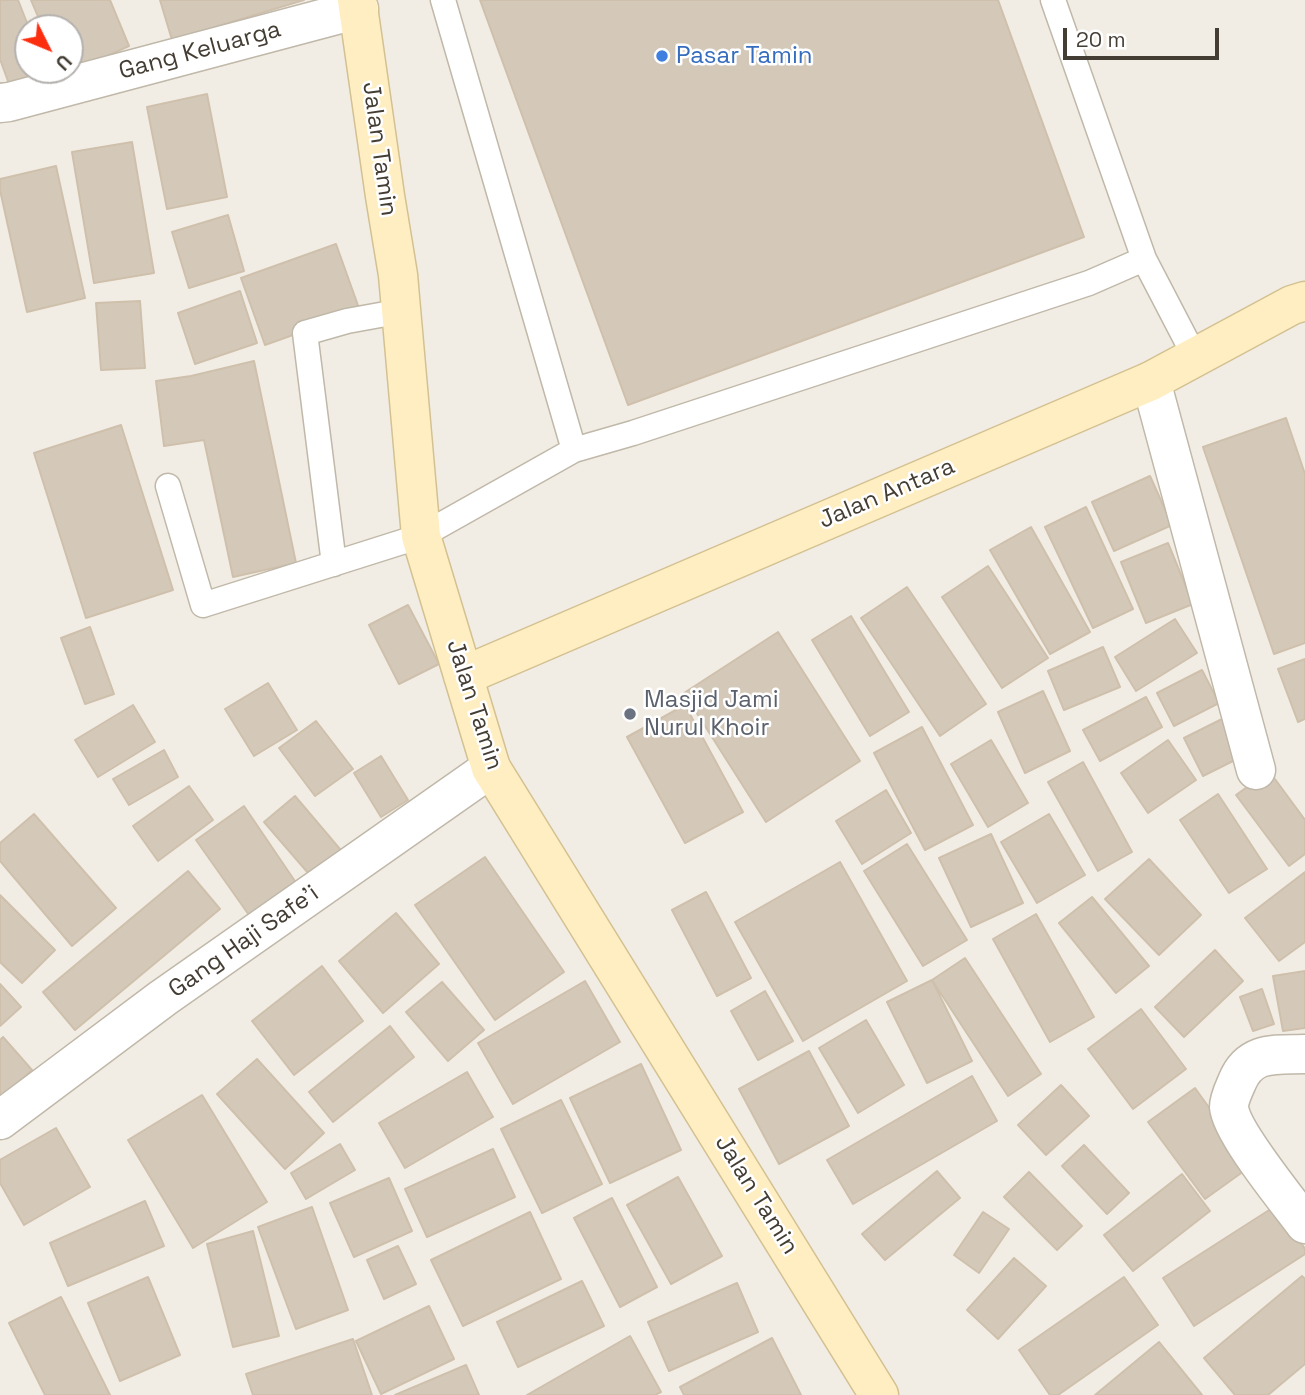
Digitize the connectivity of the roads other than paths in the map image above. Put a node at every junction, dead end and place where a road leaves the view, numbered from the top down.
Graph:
1 (443, 0) edge
2 (1053, 0) edge
3 (358, 4) edge
4 (0, 103) edge
5 (1144, 259) junction
6 (1305, 301) edge
7 (401, 311) junction
8 (1195, 357) junction
9 (1151, 381) junction
10 (574, 450) junction
11 (168, 486) dead end
12 (421, 536) junction
13 (334, 564) junction
14 (463, 676) junction
15 (491, 768) junction
16 (1256, 770) dead end
17 (1305, 1054) edge
18 (0, 1120) edge
19 (1305, 1224) edge
20 (879, 1395) edge

1 - 10 lane
2 - 5 lane
3 - 4 street, Gang Keluarga
3 - 7 main road, Jalan Tamin
5 - 8 lane
5 - 10 lane
6 - 8 main road, Jalan Antara
7 - 12 main road, Jalan Tamin
7 - 13 lane
8 - 9 main road, Jalan Antara
9 - 14 main road, Jalan Antara
9 - 16 street
10 - 12 lane
11 - 13 lane
12 - 13 lane
12 - 14 main road, Jalan Tamin
14 - 15 main road, Jalan Tamin
15 - 18 street, Gang Haji Safe'i
15 - 20 main road, Jalan Tamin
17 - 19 street

